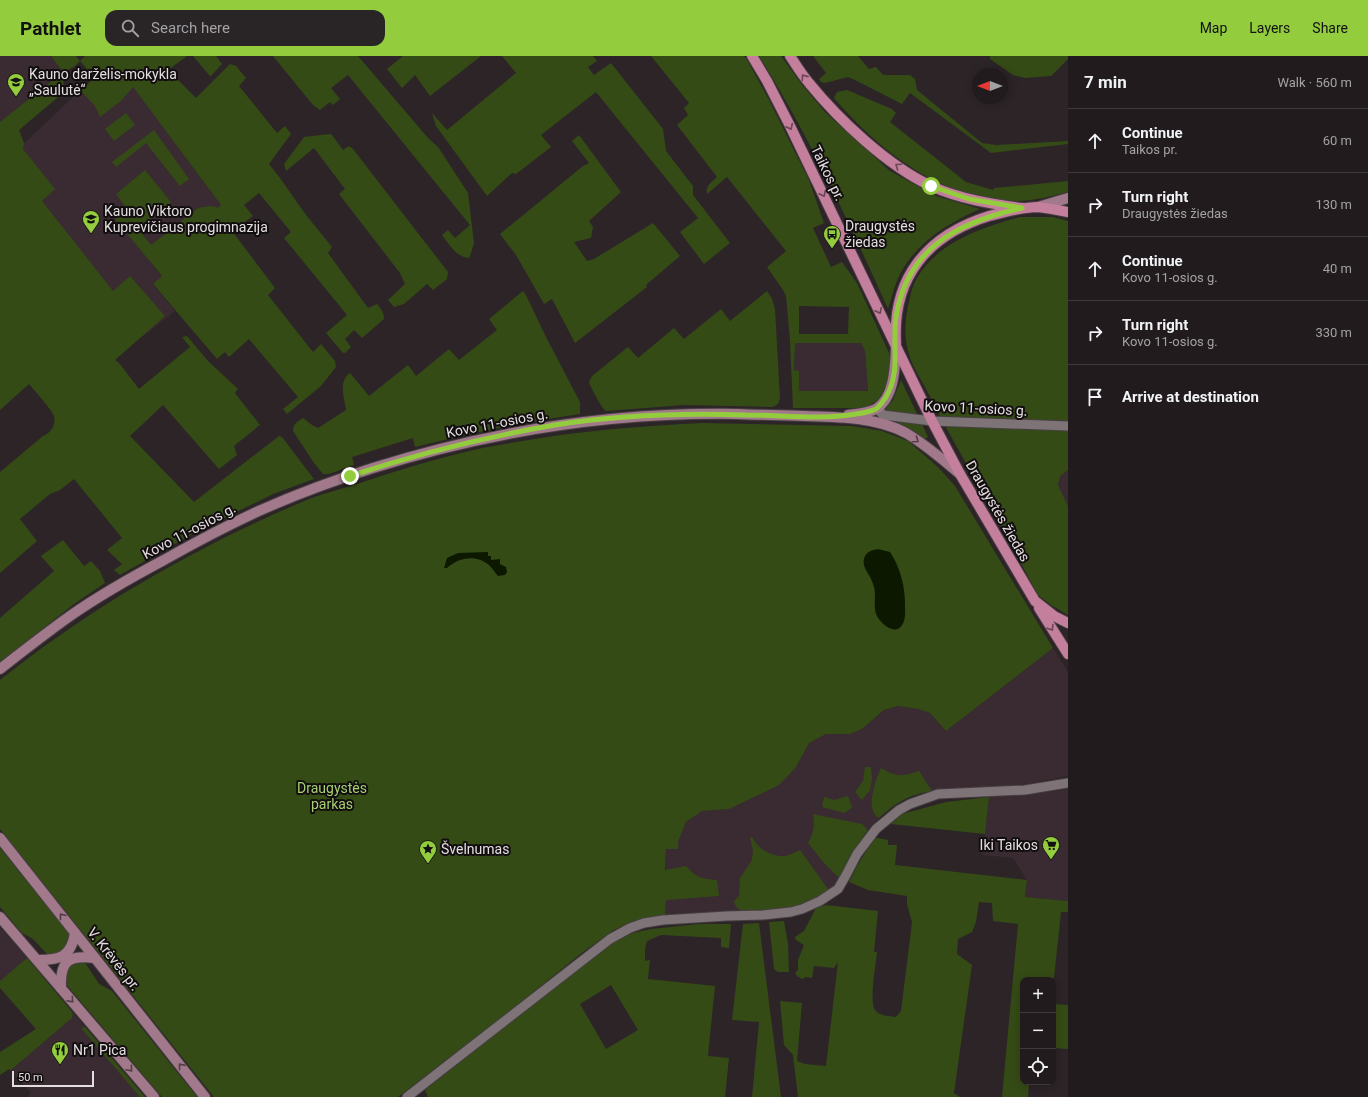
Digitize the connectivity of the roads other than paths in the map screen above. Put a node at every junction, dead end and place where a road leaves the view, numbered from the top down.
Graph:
1 (752, 56) edge
2 (790, 56) edge
3 (1068, 198) edge
4 (1038, 207) junction
5 (1022, 208) junction
6 (1068, 212) edge
7 (896, 347) junction
8 (880, 416) junction
9 (839, 417) junction
10 (932, 421) junction
11 (1068, 426) edge
12 (960, 474) junction
13 (1035, 601) junction
14 (1068, 624) edge
15 (1068, 654) edge
16 (0, 669) edge
17 (1068, 783) edge
18 (0, 838) edge
19 (0, 917) edge
20 (75, 933) junction
21 (95, 958) junction
22 (38, 960) junction
23 (61, 988) junction
24 (154, 1097) edge
25 (205, 1097) edge
26 (407, 1097) edge

1 -> 7 main road, Taikos pr.
5 -> 2 main road
3 - 4 main road
4 - 5 main road, Draugystės žiedas
4 - 6 main road, Draugystės žiedas
5 - 7 main road, Draugystės žiedas
7 - 8 main road
7 - 10 main road, Draugystės žiedas
8 - 9 main road, Kovo 11-osios g.
8 - 9 main road, Kovo 11-osios g.
8 - 10 street, Kovo 11-osios g.
8 -> 12 main road
9 - 16 main road, Kovo 11-osios g.
10 - 11 street, Kovo 11-osios g.
10 - 12 main road, Draugystės žiedas
12 - 13 main road, Draugystės žiedas
13 - 14 main road, Draugystės žiedas
13 -> 15 main road
17 - 26 street
20 -> 18 main road, V. Krėvės pr.
19 - 22 main road
20 - 21 main road, V. Krėvės pr.
20 - 22 main road
21 - 23 main road
25 -> 21 main road, V. Krėvės pr.
22 - 23 main road
23 -> 24 main road

